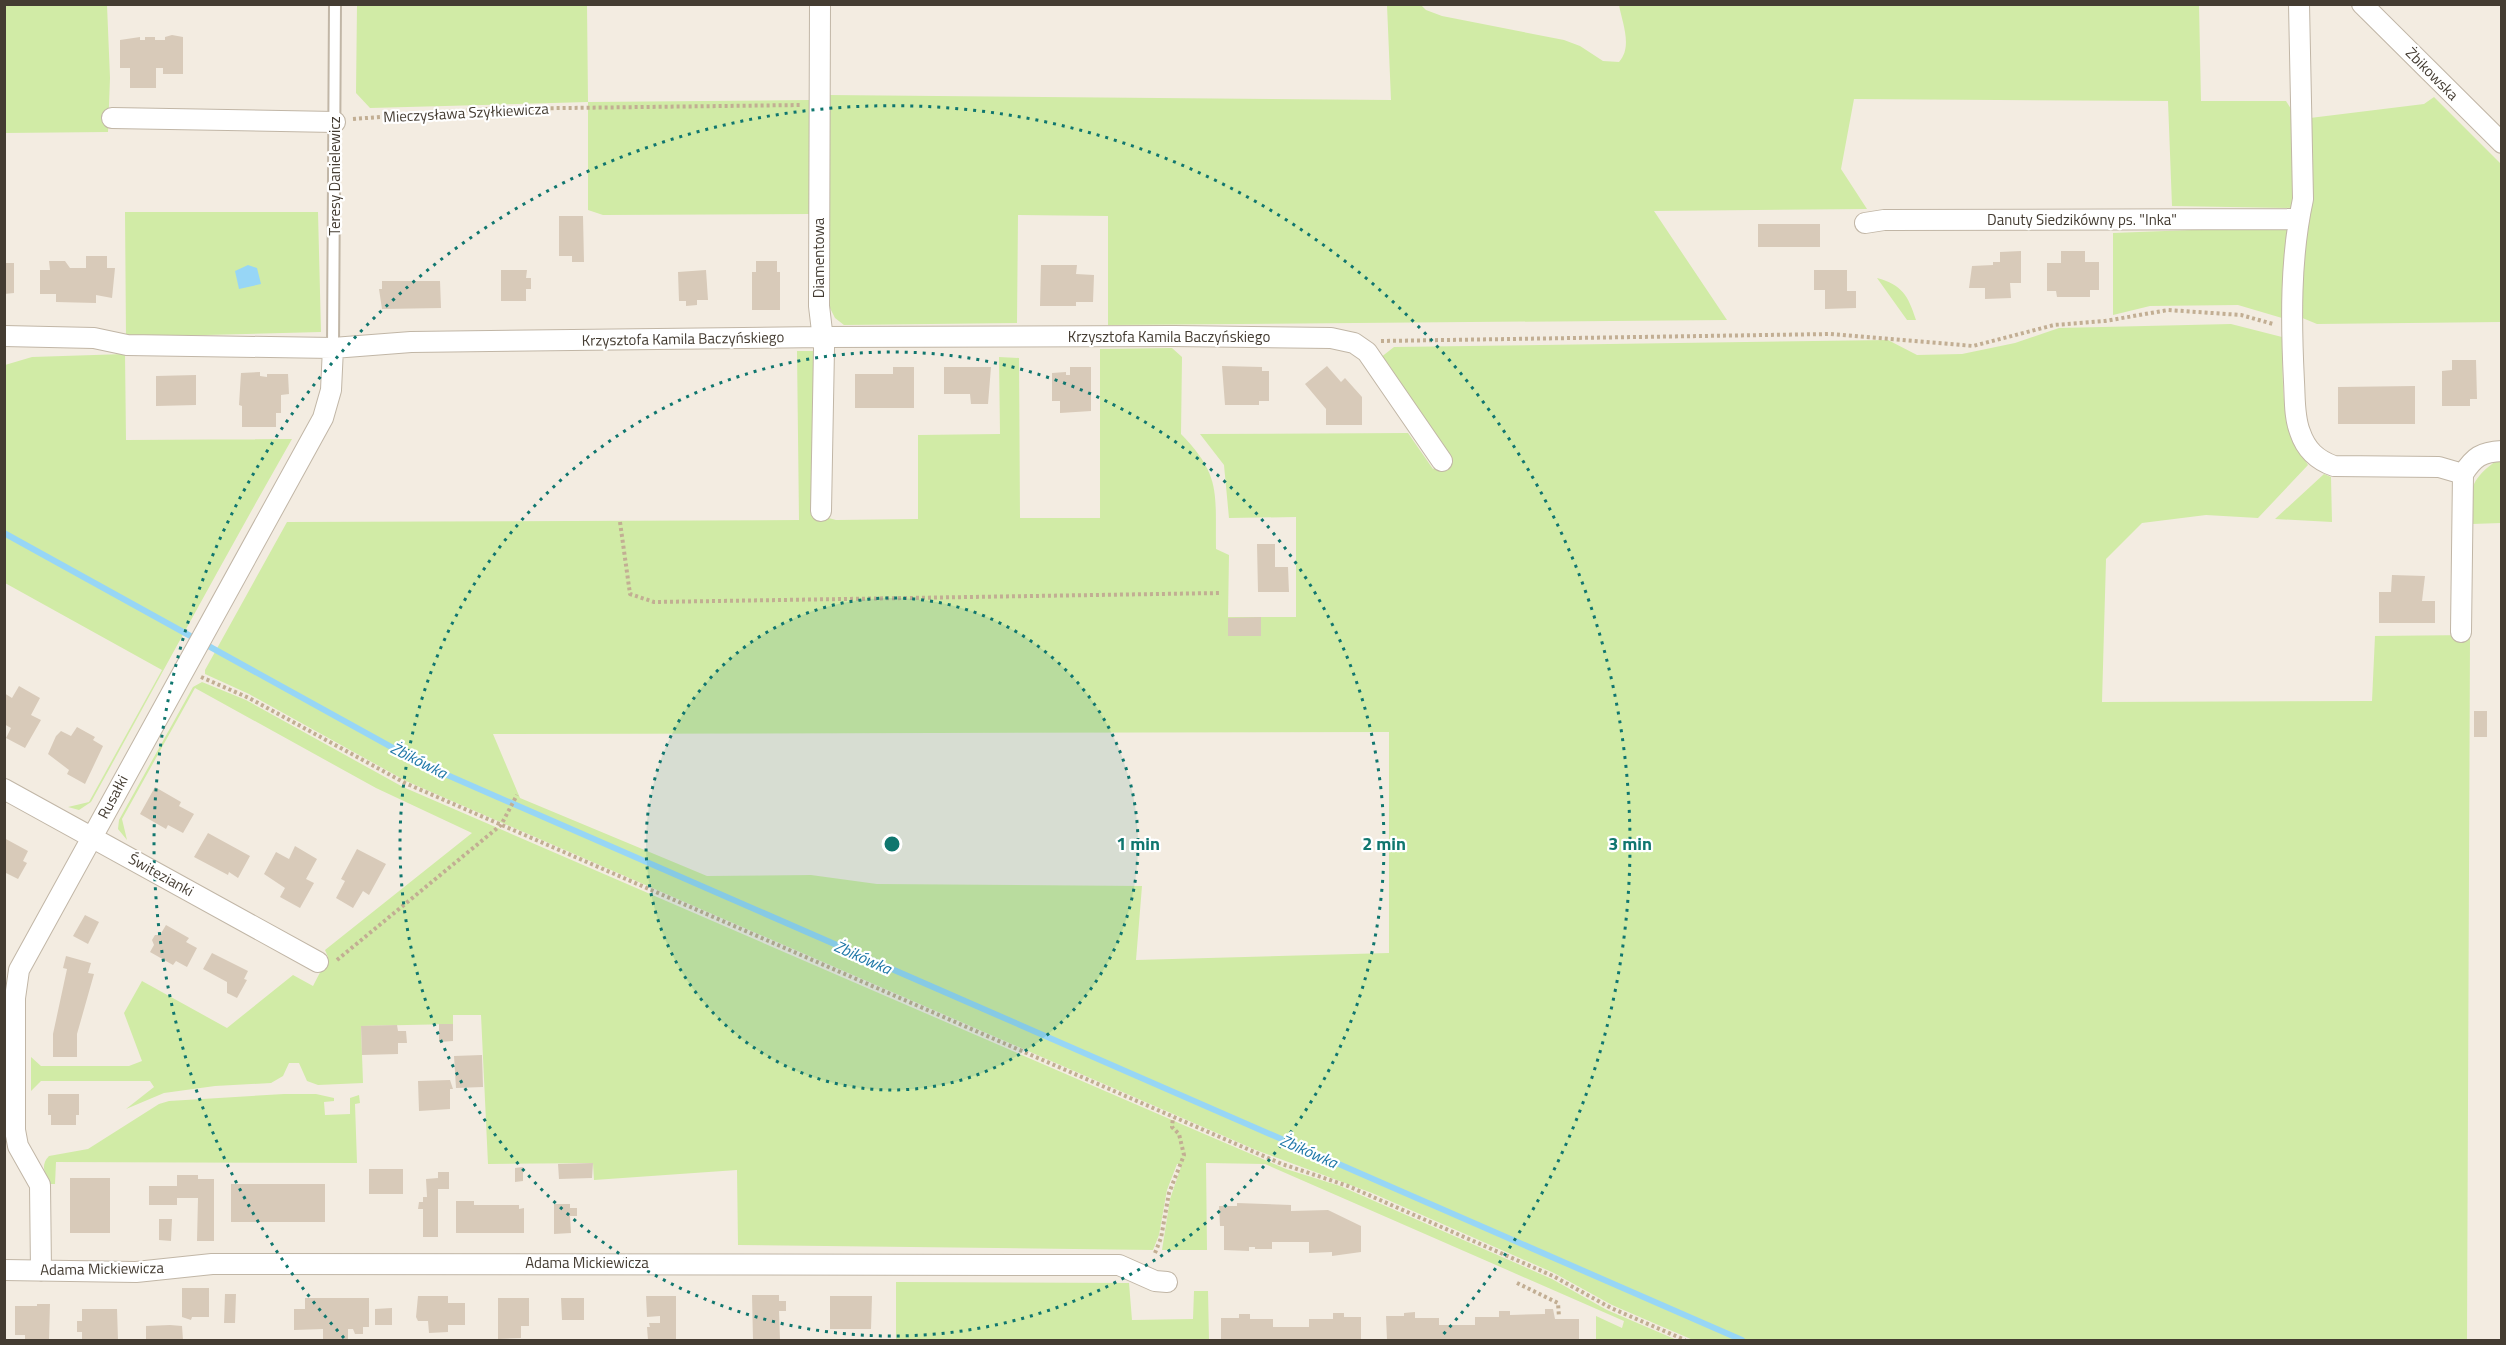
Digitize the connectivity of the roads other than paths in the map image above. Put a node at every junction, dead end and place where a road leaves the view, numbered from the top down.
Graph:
1 (335, 4) edge
2 (820, 4) edge
3 (2299, 4) edge
4 (2362, 4) edge
5 (112, 118) dead end
6 (335, 122) junction
7 (2502, 143) edge
8 (2299, 219) junction
9 (1865, 224) dead end
10 (4, 336) edge
11 (823, 337) junction
12 (333, 348) junction
13 (2502, 451) edge
14 (1442, 461) dead end
15 (2463, 474) junction
16 (821, 511) dead end
17 (2461, 632) dead end
18 (4, 789) edge
19 (92, 837) junction
20 (318, 962) road end
21 (11, 978) edge
22 (13, 1152) edge
23 (4, 1270) edge
24 (41, 1271) junction
25 (1167, 1281) dead end

1 - 6 lane, Teresy Danielewicz
2 - 11 street, Diamentowa
3 - 8 street
4 - 7 street, Żbikowska
5 - 6 street
6 - 12 lane, Teresy Danielewicz
8 - 9 street, Danuty Siedzikówny ps. "Inka"
8 - 15 street
10 - 12 street, Krzysztofa Kamila Baczyńskiego
11 - 12 street, Krzysztofa Kamila Baczyńskiego
11 - 14 street, Krzysztofa Kamila Baczyńskiego
11 - 16 street, Diamentowa
12 - 19 street, Rusałki
13 - 15 street
15 - 17 street
18 - 19 street, Świtezianki
19 - 20 street, Świtezianki
19 - 21 street, Rusałki
21 - 22 street, Rusałki
22 - 24 street, Rusałki
23 - 24 street, Adama Mickiewicza
24 - 25 street, Adama Mickiewicza

